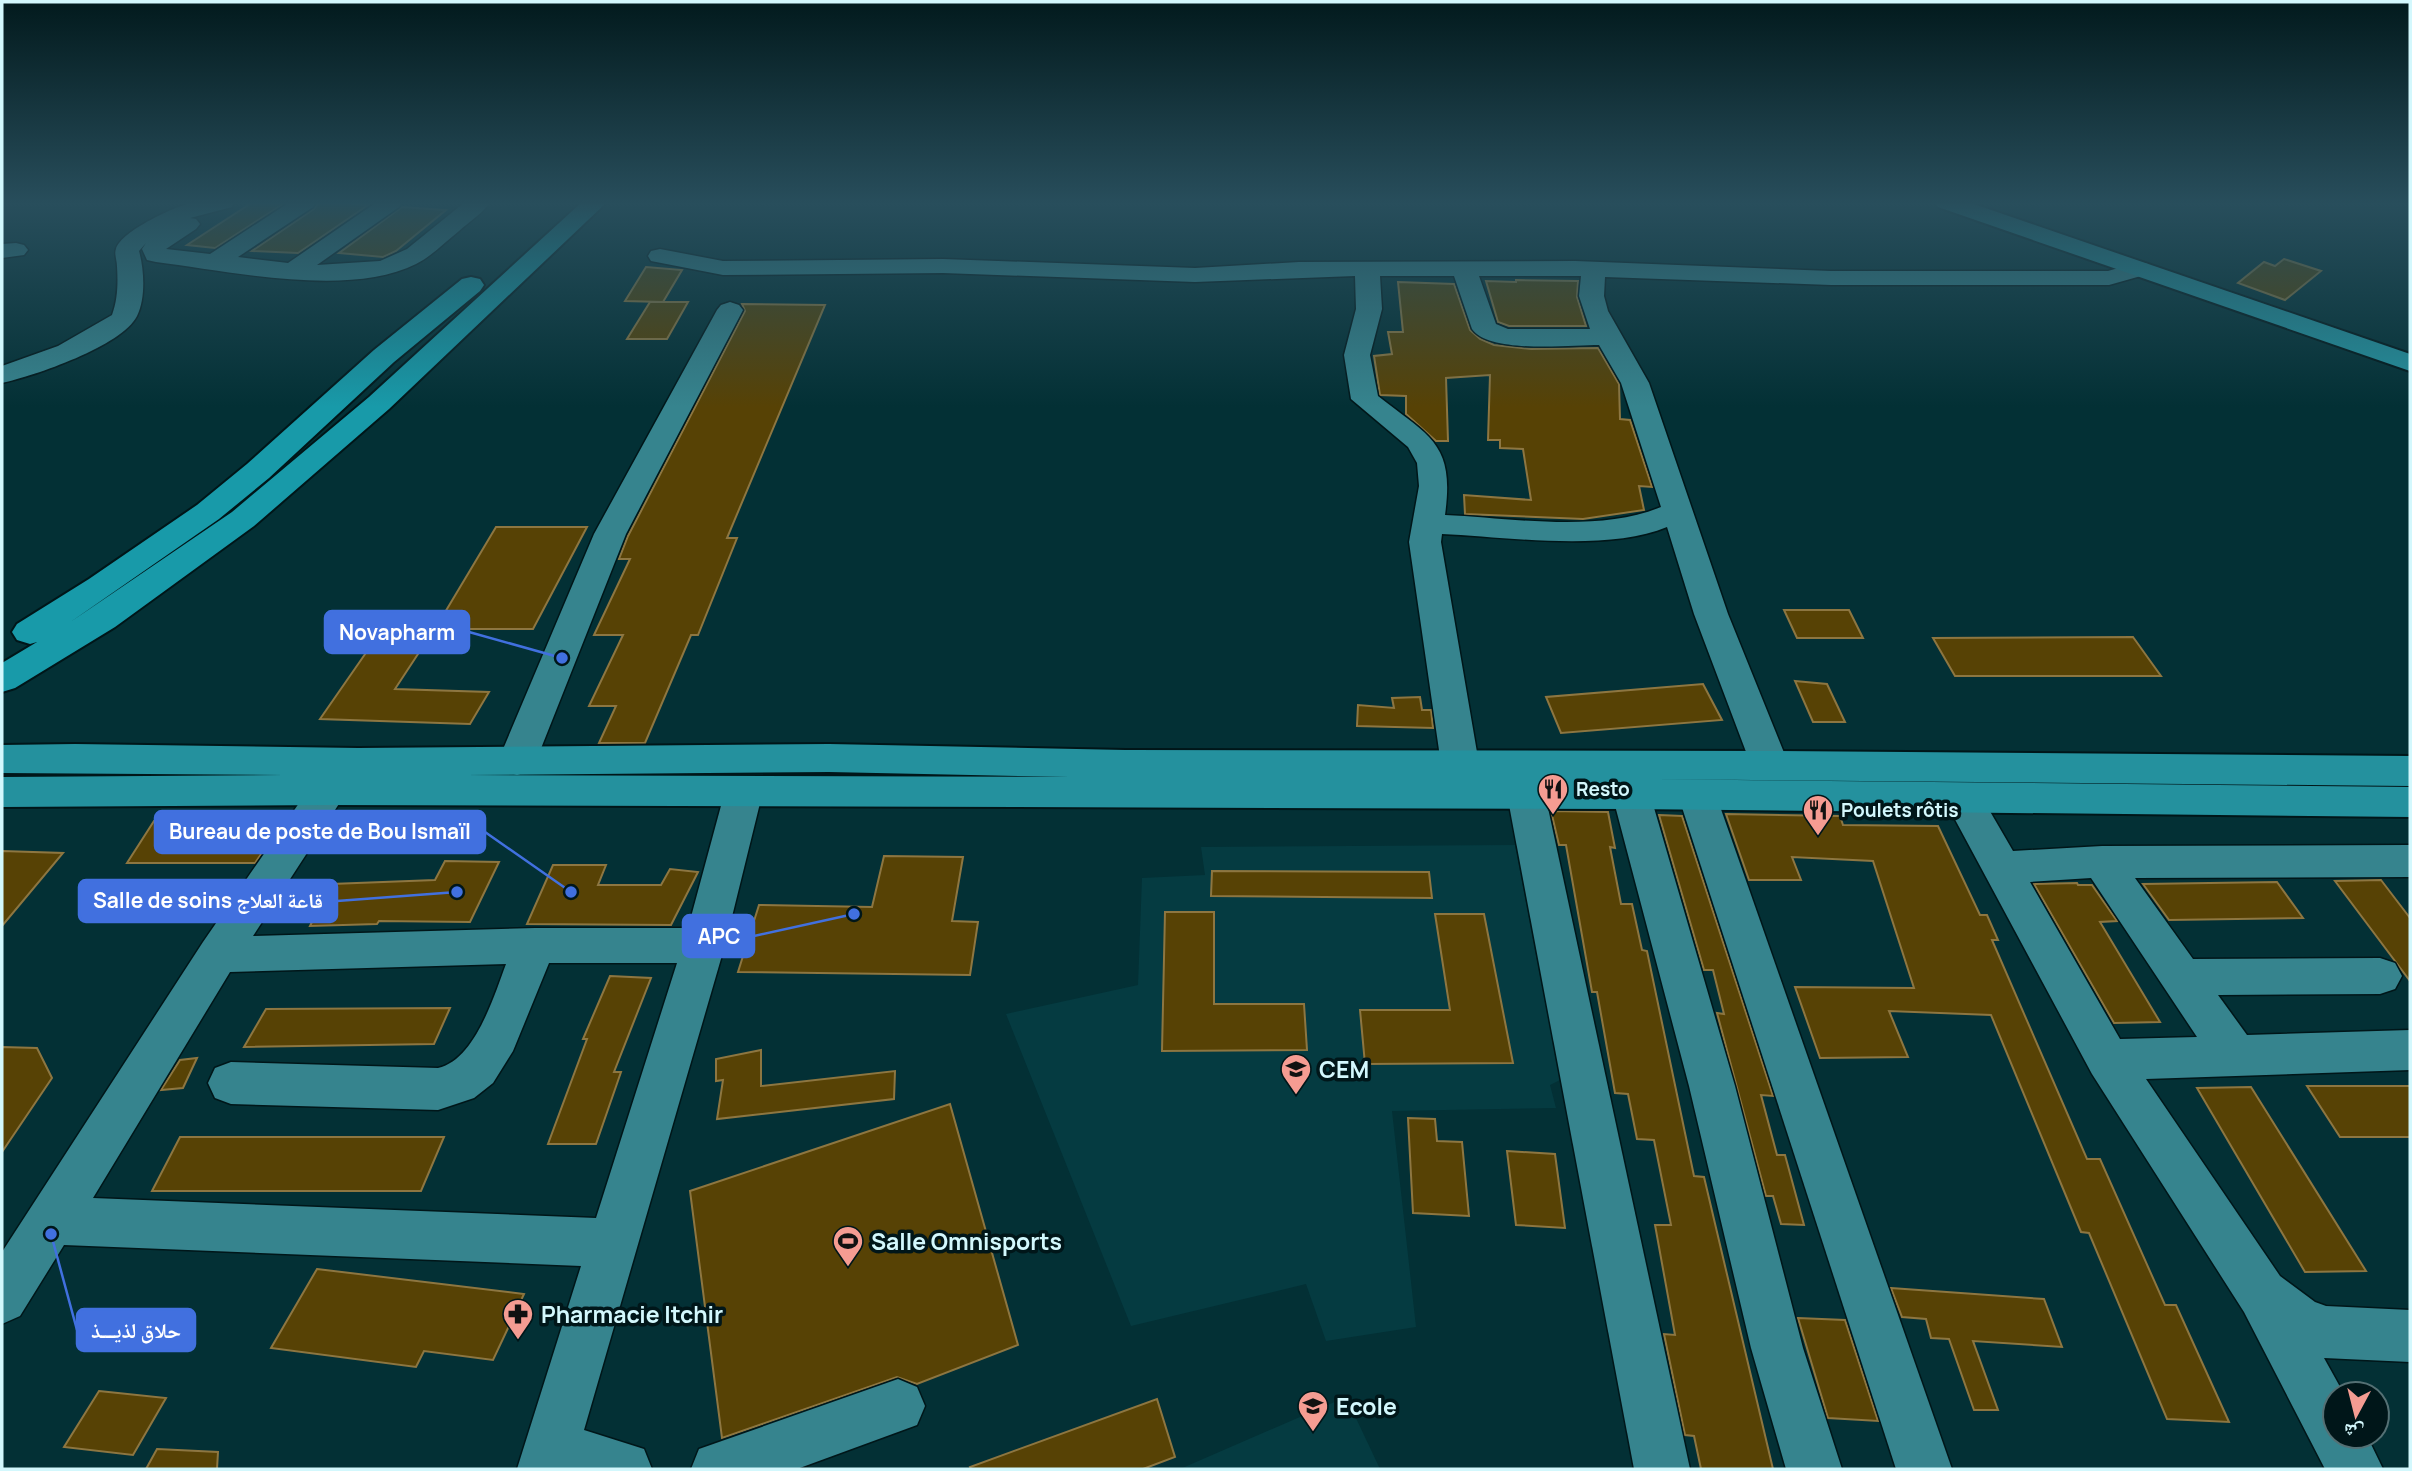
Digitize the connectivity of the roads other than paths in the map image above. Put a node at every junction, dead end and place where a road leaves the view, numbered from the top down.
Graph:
1 (130, 271) edge
2 (330, 271) edge
3 (365, 271) edge
4 (486, 271) edge
5 (522, 271) edge
6 (1058, 271) edge
7 (1320, 271) edge
8 (1367, 271) edge
9 (1465, 271) edge
10 (1595, 271) edge
11 (1639, 271) edge
12 (2134, 271) edge
13 (2144, 271) edge
14 (730, 310) dead end
15 (1608, 337) junction
16 (2410, 363) edge
17 (2, 375) edge
18 (1676, 512) junction
19 (1426, 524) junction
20 (2, 649) edge
21 (2, 678) edge
22 (2, 760) edge
23 (517, 761) junction
24 (1460, 764) junction
25 (1770, 765) junction
26 (2410, 771) edge
27 (329, 790) junction
28 (744, 791) junction
29 (2, 792) edge
30 (1526, 794) junction
31 (1631, 794) junction
32 (1697, 795) junction
33 (1963, 799) junction
34 (2410, 802) edge
35 (2410, 861) edge
36 (2102, 862) junction
37 (2001, 868) junction
38 (705, 945) junction
39 (535, 946) junction
40 (218, 955) junction
41 (2180, 976) junction
42 (2379, 976) dead end
43 (2410, 1050) edge
44 (2234, 1054) junction
45 (2108, 1060) junction
46 (231, 1083) dead end
47 (51, 1220) junction
48 (612, 1243) junction
49 (2262, 1294) junction
50 (2, 1298) edge
51 (2410, 1336) edge
52 (898, 1406) dead end
53 (2321, 1406) edge
54 (2345, 1450) edge
55 (548, 1458) edge
56 (624, 1469) edge
57 (719, 1469) edge
58 (1662, 1469) edge
59 (1814, 1469) edge
60 (1924, 1469) edge
61 (2355, 1469) edge

1 - 17 street
2 - 3 street
4 - 20 highway
5 - 21 highway
6 - 7 street
8 - 19 street
9 - 15 street
10 - 15 street
11 - 12 street
13 - 16 main road
14 - 23 street
15 - 18 street
18 - 19 street
18 - 25 street
19 - 24 street
22 - 23 main road
23 - 24 main road
24 - 25 main road
25 - 26 main road
27 - 28 main road
27 - 29 main road
27 - 40 street
28 - 30 main road
28 - 38 street
30 - 31 main road
30 - 58 street
31 - 32 main road
31 - 59 street
32 - 33 main road
32 - 60 street
33 - 34 main road
33 - 37 street
35 - 36 street
36 - 37 street
36 - 41 street
37 - 45 street
38 - 39 street
38 - 48 street
39 - 40 street
39 - 46 street
40 - 47 street
41 - 42 street
41 - 44 street
43 - 44 street
44 - 45 street
45 - 49 street
47 - 48 street
47 - 50 street
48 - 55 street
49 - 51 street
49 - 53 street
52 - 57 street
54 - 61 street
55 - 56 street

